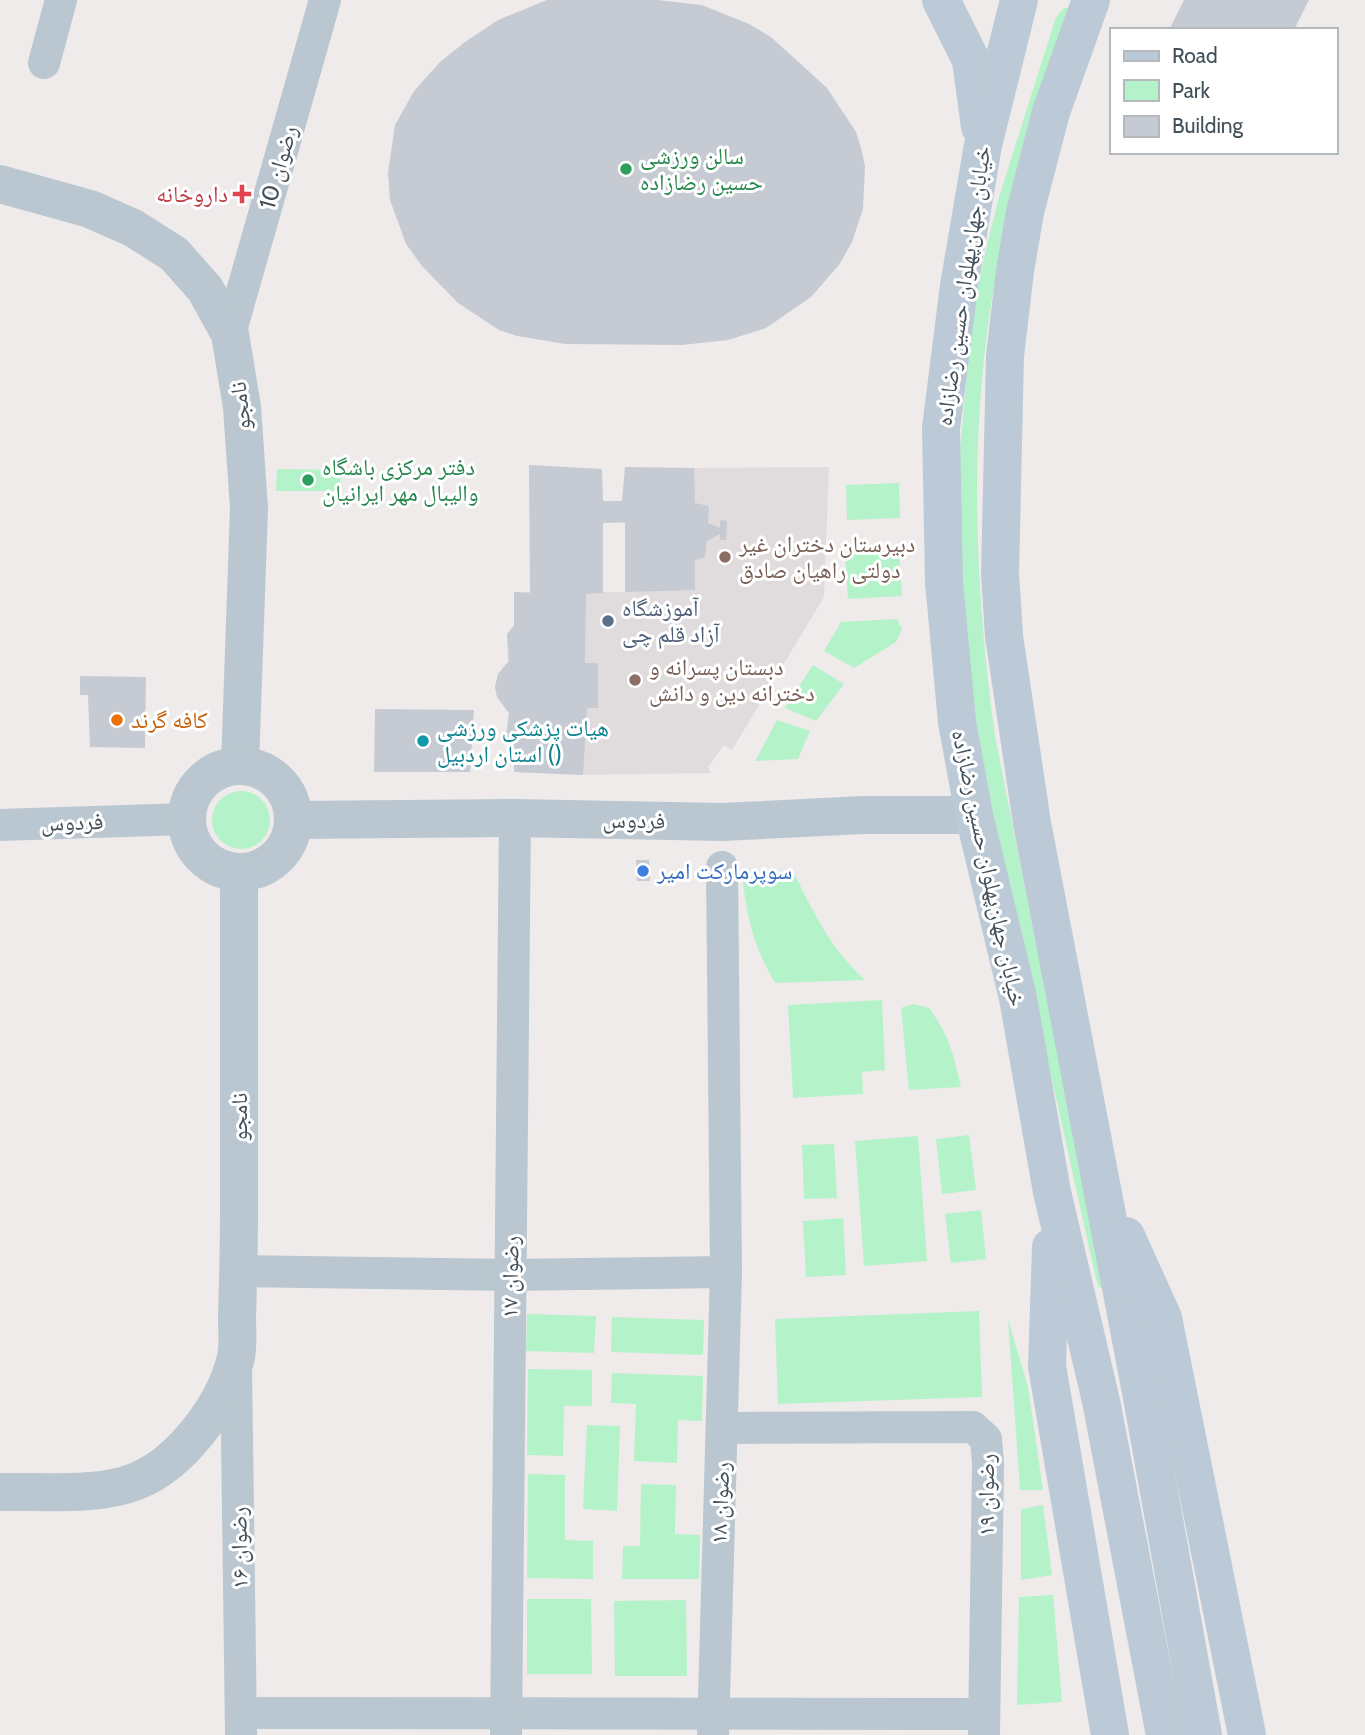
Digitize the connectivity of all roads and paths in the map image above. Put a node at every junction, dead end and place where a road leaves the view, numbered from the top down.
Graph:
1 (61, 0) edge
2 (325, 0) edge
3 (941, 0) edge
4 (1019, 0) edge
5 (1091, 0) edge
6 (44, 63) dead end
7 (983, 145) junction
8 (0, 184) edge
9 (230, 334) junction
10 (240, 765) junction
11 (974, 816) junction
12 (515, 818) junction
13 (186, 819) junction
14 (293, 820) junction
15 (0, 825) edge
16 (722, 867) dead end
17 (239, 873) junction
18 (1101, 1181) junction
19 (1052, 1192) junction
20 (239, 1271) junction
21 (726, 1272) junction
22 (510, 1275) junction
23 (236, 1360) junction
24 (722, 1428) junction
25 (0, 1492) edge
26 (241, 1724) edge
27 (506, 1724) edge
28 (713, 1724) edge
29 (984, 1725) edge
30 (1110, 1735) edge
31 (1165, 1735) edge
32 (1203, 1735) edge
33 (1247, 1735) edge

1 - 6 street
2 - 9 street, رضوان 10
3 - 7 main road
4 - 7 main road, خیابان جهان‌پهلوان حسین رضا‌زاده
5 - 18 main road, خیابان جهان‌پهلوان حسین رضا‌زاده
7 - 11 main road, خیابان جهان‌پهلوان حسین رضا‌زاده
8 - 9 street, نامجو
9 - 10 street, نامجو
10 - 13 street
10 - 14 street
11 - 12 street, فردوس
11 - 19 main road, خیابان جهان‌پهلوان حسین رضا‌زاده
12 - 14 street, فردوس
12 - 22 street, رضوان ۱۷
13 - 15 street, فردوس
13 - 17 street
14 - 17 street
16 - 21 street, رضوان ۱۸
17 - 20 street, نامجو
18 - 32 main road, خیابان جهان‌پهلوان حسین رضا‌زاده
18 - 33 main road
19 - 30 main road
19 - 31 main road, خیابان جهان‌پهلوان حسین رضا‌زاده
20 - 22 street
20 - 23 street, نامجو
21 - 22 street
21 - 24 street, رضوان ۱۸
22 - 27 street, رضوان ۱۷
23 - 25 street
23 - 26 street, رضوان ۱۶
24 - 28 street, رضوان ۱۸
24 - 29 street, رضوان ۱۹
26 - 27 street
27 - 28 street
28 - 29 street

